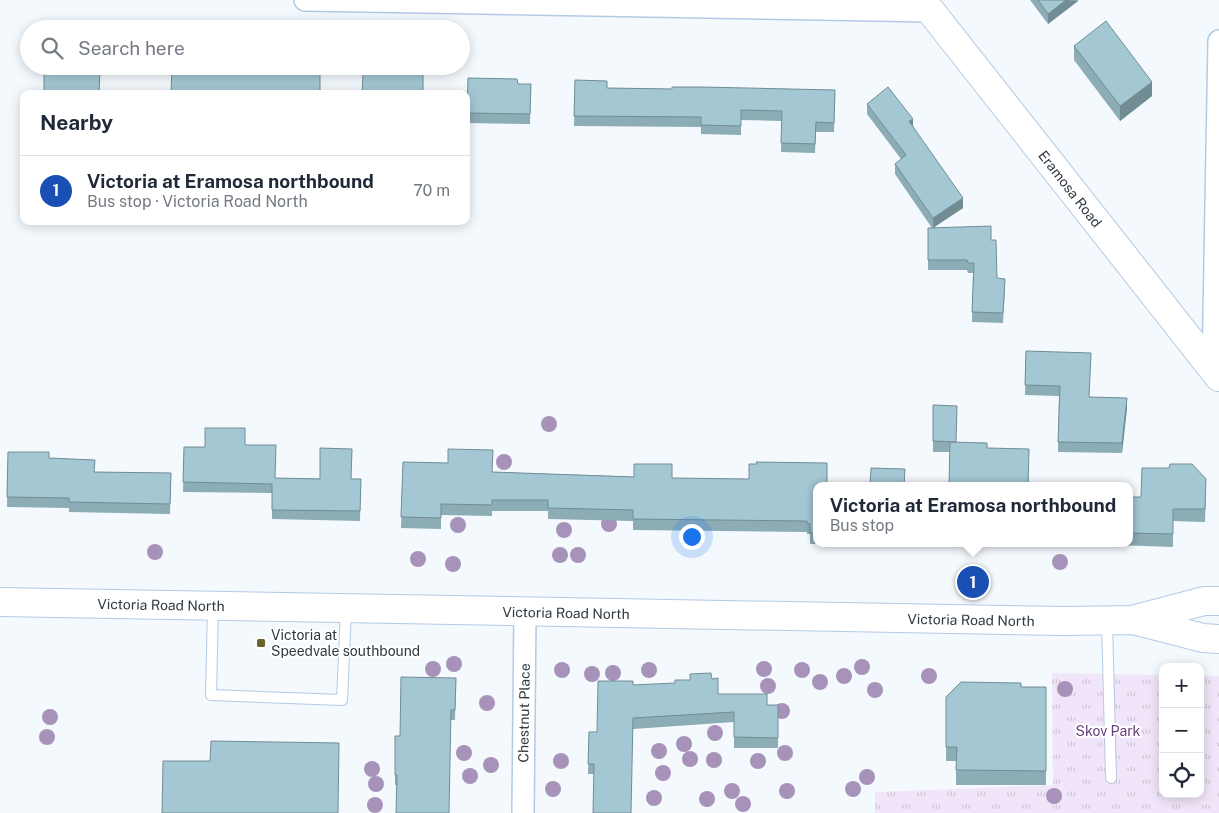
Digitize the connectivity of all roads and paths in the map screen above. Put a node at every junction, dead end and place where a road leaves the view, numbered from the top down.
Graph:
1 (305, 0) edge
2 (926, 6) edge
3 (1219, 41) edge
4 (1216, 374) edge
5 (0, 602) edge
6 (1219, 602) edge
7 (213, 606) junction
8 (346, 609) junction
9 (525, 612) junction
10 (1119, 620) junction
11 (1219, 639) edge
12 (1111, 778) dead end
13 (523, 813) edge

1 - 2 street
2 - 4 main road, Eramosa Road
3 - 4 street
5 - 7 main road, Victoria Road North
6 - 10 main road, Victoria Road North
7 - 8 main road, Victoria Road North
7 - 8 lane
8 - 9 main road, Victoria Road North
9 - 10 main road, Victoria Road North
9 - 13 street, Chestnut Place
10 - 11 main road, Victoria Road North
10 - 12 lane

